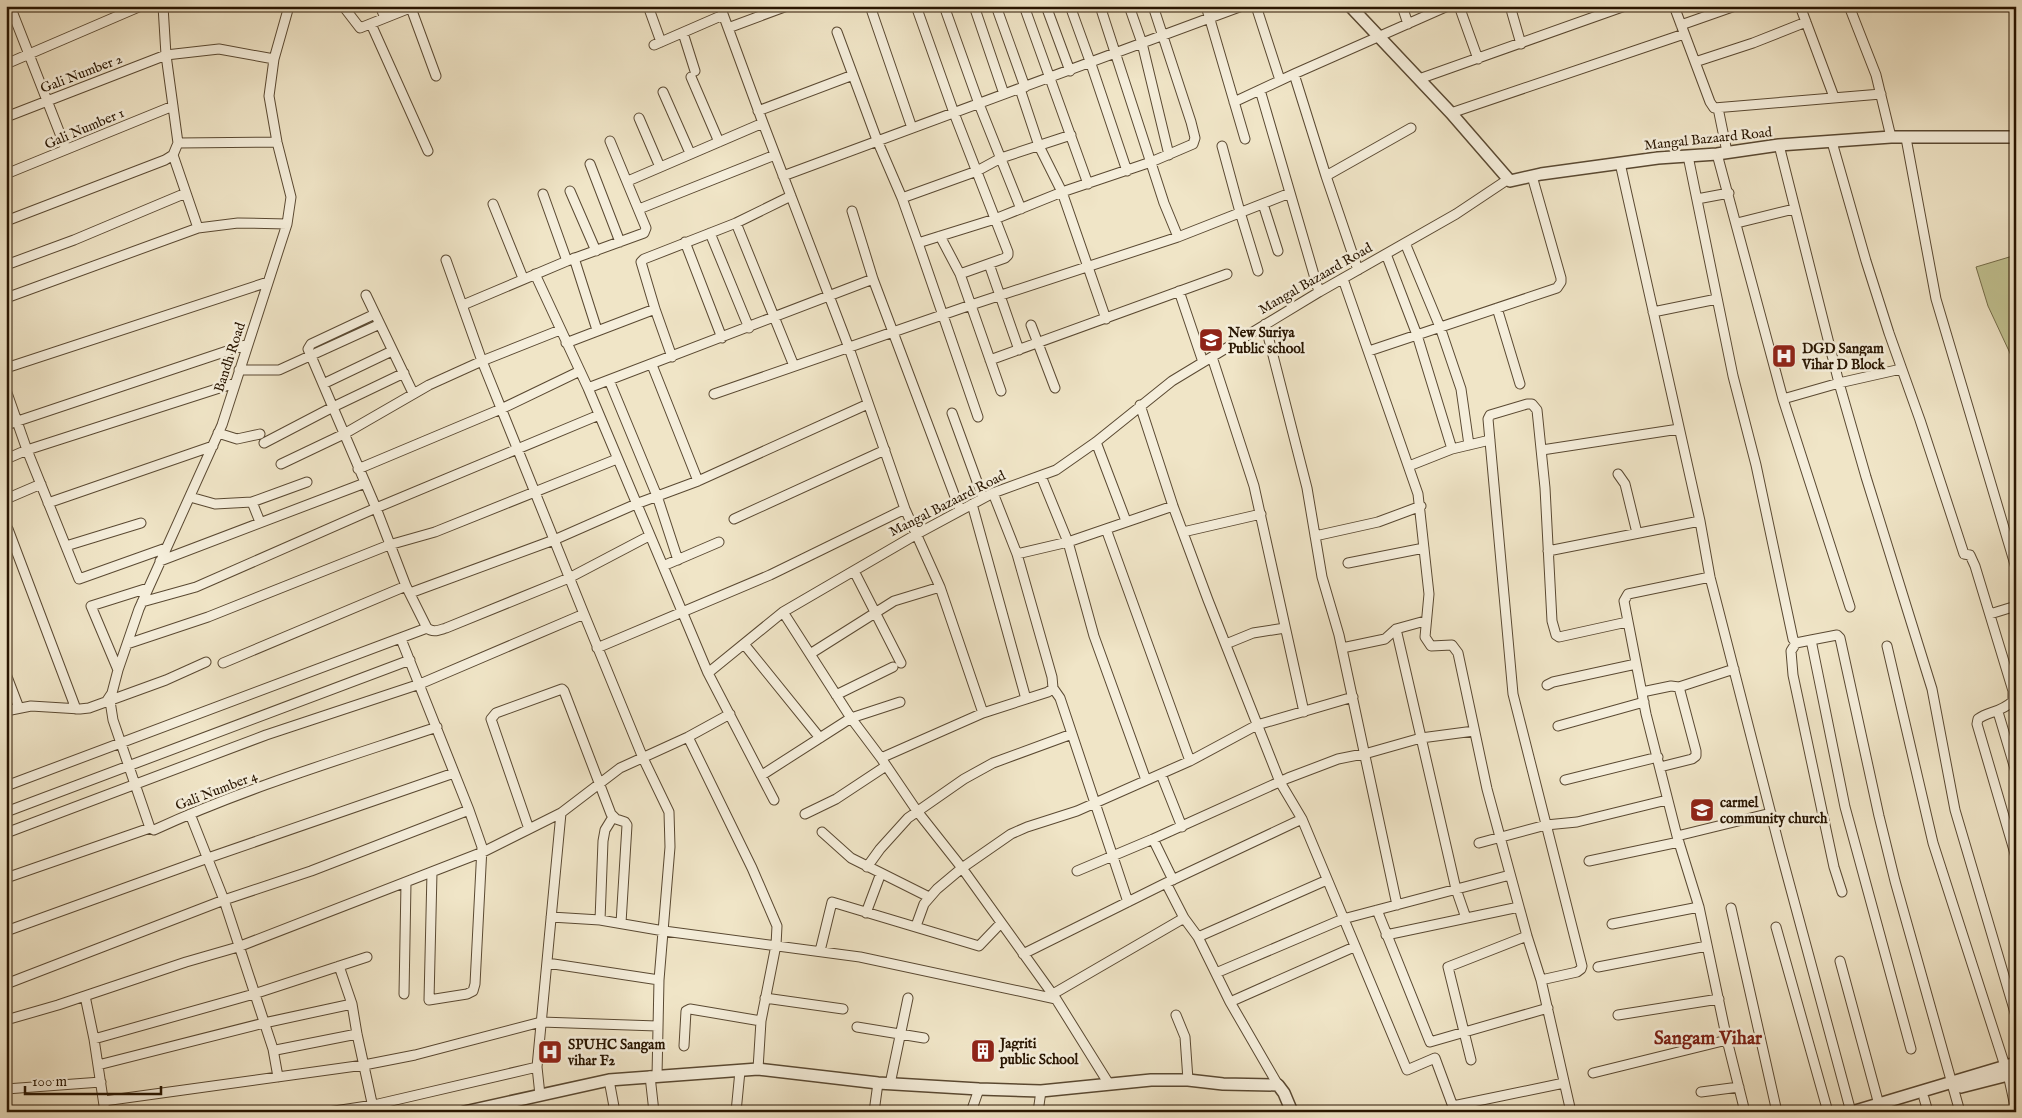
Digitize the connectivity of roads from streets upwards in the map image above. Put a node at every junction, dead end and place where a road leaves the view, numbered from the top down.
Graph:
1 (8, 6) edge
2 (141, 6) edge
3 (163, 6) edge
4 (289, 6) edge
5 (343, 6) edge
6 (380, 6) edge
7 (648, 6) edge
8 (787, 6) edge
9 (870, 6) edge
10 (916, 6) edge
11 (944, 6) edge
12 (974, 6) edge
13 (996, 6) edge
14 (1024, 6) edge
15 (1046, 6) edge
16 (1070, 6) edge
17 (1100, 6) edge
18 (1129, 6) edge
19 (1153, 6) edge
20 (1206, 6) edge
21 (1242, 6) edge
22 (1256, 6) edge
23 (1350, 6) edge
24 (1402, 6) edge
25 (1448, 6) edge
26 (1459, 6) edge
27 (1510, 6) edge
28 (1625, 6) edge
29 (1674, 6) edge
30 (1735, 6) edge
31 (1800, 6) edge
32 (1849, 6) edge
33 (413, 7) edge
34 (1437, 8) edge
35 (722, 11) edge
36 (384, 18) junction
37 (1209, 18) junction
38 (1806, 22) junction
39 (371, 24) junction
40 (1408, 24) junction
41 (728, 28) junction
42 (1682, 29) junction
43 (683, 32) junction
44 (837, 32) dead end
45 (1164, 35) junction
46 (1378, 36) junction
47 (1142, 43) junction
48 (1521, 44) junction
49 (1116, 53) junction
50 (30, 54) junction
51 (166, 55) junction
52 (274, 59) junction
53 (1478, 59) junction
54 (1695, 62) junction
55 (6, 64) edge
56 (1091, 64) junction
57 (1070, 71) junction
58 (1294, 74) junction
59 (436, 76) dead end
60 (853, 76) junction
61 (1051, 77) junction
62 (1419, 79) junction
63 (1280, 80) junction
64 (1022, 88) junction
65 (1260, 90) junction
66 (663, 92) dead end
67 (1004, 94) junction
68 (1881, 94) junction
69 (1834, 97) junction
70 (47, 100) junction
71 (1234, 102) junction
72 (979, 104) junction
73 (172, 106) junction
74 (1718, 108) junction
75 (758, 111) junction
76 (1451, 112) junction
77 (954, 113) junction
78 (6, 117) edge
79 (639, 118) dead end
80 (762, 124) junction
81 (912, 128) junction
82 (1411, 128) dead end
83 (1071, 135) junction
84 (2016, 137) edge
85 (1891, 138) junction
86 (1906, 138) junction
87 (1245, 139) dead end
88 (877, 140) junction
89 (610, 141) dead end
90 (277, 142) junction
91 (719, 142) junction
92 (1832, 142) junction
93 (178, 143) junction
94 (1039, 146) junction
95 (1222, 146) dead end
96 (1779, 146) junction
97 (66, 149) junction
98 (428, 151) dead end
99 (690, 153) junction
100 (1722, 153) junction
101 (173, 155) junction
102 (775, 155) junction
103 (1169, 155) junction
104 (1688, 156) junction
105 (1001, 158) junction
106 (1151, 162) junction
107 (1620, 163) junction
108 (590, 164) dead end
109 (660, 167) junction
110 (1126, 171) junction
111 (977, 172) junction
112 (6, 174) edge
113 (783, 176) junction
114 (1326, 176) junction
115 (1532, 176) junction
116 (1507, 180) junction
117 (628, 182) junction
118 (1088, 184) junction
119 (570, 191) dead end
120 (1062, 192) junction
121 (186, 193) junction
122 (1290, 193) junction
123 (1729, 193) junction
124 (543, 194) dead end
125 (791, 196) junction
126 (902, 198) junction
127 (1697, 199) junction
128 (493, 204) dead end
129 (1263, 204) junction
130 (639, 209) junction
131 (1021, 209) junction
132 (1794, 209) junction
133 (852, 211) dead end
134 (1240, 212) junction
135 (995, 219) junction
136 (6, 221) edge
137 (736, 223) junction
138 (1737, 223) junction
139 (287, 224) junction
140 (198, 228) junction
141 (710, 233) junction
142 (940, 236) junction
143 (1178, 237) junction
144 (620, 242) junction
145 (685, 242) junction
146 (918, 243) junction
147 (1405, 243) junction
148 (596, 251) junction
149 (1278, 251) dead end
150 (1386, 254) junction
151 (446, 260) dead end
152 (570, 260) junction
153 (6, 264) edge
154 (989, 264) junction
155 (1087, 266) junction
156 (1358, 270) junction
157 (1258, 271) dead end
158 (535, 274) junction
159 (960, 274) junction
160 (1227, 274) dead end
161 (523, 278) junction
162 (1343, 279) junction
163 (873, 280) junction
164 (268, 282) junction
165 (1180, 291) junction
166 (1319, 292) junction
167 (366, 295) dead end
168 (828, 296) junction
169 (1001, 296) junction
170 (6, 298) edge
171 (1717, 299) junction
172 (462, 305) junction
173 (971, 305) junction
174 (1497, 308) junction
175 (655, 309) junction
176 (1653, 312) junction
177 (375, 314) junction
178 (942, 315) junction
179 (774, 318) junction
180 (1106, 319) junction
181 (380, 324) junction
182 (1031, 324) dead end
183 (1265, 324) junction
184 (749, 328) junction
185 (1440, 328) junction
186 (560, 330) junction
187 (597, 330) junction
188 (893, 332) junction
189 (1417, 335) junction
190 (722, 338) junction
191 (566, 343) junction
192 (1037, 343) junction
193 (248, 344) junction
194 (849, 348) junction
195 (1019, 350) junction
196 (392, 351) junction
197 (1369, 351) junction
198 (311, 356) junction
199 (1212, 356) junction
200 (672, 357) junction
201 (990, 360) junction
202 (482, 361) junction
203 (1203, 362) junction
204 (652, 365) junction
205 (794, 366) junction
206 (6, 368) edge
207 (1901, 369) junction
208 (239, 370) junction
209 (580, 371) junction
210 (404, 374) junction
211 (609, 380) junction
212 (235, 383) junction
213 (1839, 383) junction
214 (323, 384) junction
215 (1520, 384) dead end
216 (588, 388) junction
217 (1055, 388) dead end
218 (6, 390) edge
219 (1001, 391) dead end
220 (413, 394) junction
221 (714, 394) dead end
222 (1783, 399) junction
223 (868, 404) junction
224 (1140, 405) junction
225 (333, 407) junction
226 (501, 408) junction
227 (952, 412) dead end
228 (599, 416) junction
229 (978, 417) dead end
230 (17, 420) junction
231 (6, 425) edge
232 (1679, 429) junction
233 (218, 433) junction
234 (260, 434) dead end
235 (344, 434) junction
236 (1490, 440) junction
237 (1096, 442) junction
238 (264, 443) dead end
239 (1469, 445) junction
240 (213, 446) junction
241 (517, 449) junction
242 (1452, 449) junction
243 (27, 450) junction
244 (885, 450) junction
245 (1542, 450) junction
246 (6, 459) edge
247 (617, 459) junction
248 (281, 464) dead end
249 (1409, 466) junction
250 (358, 469) junction
251 (1618, 474) dead end
252 (1041, 476) junction
253 (698, 481) junction
254 (307, 482) dead end
255 (41, 484) junction
256 (365, 484) junction
257 (535, 493) junction
258 (993, 493) junction
259 (657, 496) junction
260 (190, 497) junction
261 (984, 498) junction
262 (6, 499) edge
263 (252, 502) junction
264 (48, 503) junction
265 (636, 504) junction
266 (972, 504) junction
267 (1173, 506) junction
268 (1421, 506) junction
269 (376, 508) junction
270 (905, 509) junction
271 (960, 510) junction
272 (1261, 514) junction
273 (734, 519) dead end
274 (1126, 521) junction
275 (1700, 521) junction
276 (260, 522) junction
277 (141, 523) dead end
278 (8, 529) dead end
279 (1106, 529) junction
280 (1182, 532) junction
281 (1637, 533) junction
282 (916, 534) junction
283 (650, 536) junction
284 (1315, 536) junction
285 (554, 540) junction
286 (719, 542) dead end
287 (1068, 542) junction
288 (389, 545) junction
289 (66, 546) junction
290 (166, 548) junction
291 (1424, 548) junction
292 (1548, 551) junction
293 (1017, 554) junction
294 (678, 560) junction
295 (160, 561) junction
296 (1348, 563) dead end
297 (663, 566) junction
298 (2016, 568) edge
299 (854, 571) junction
300 (1710, 577) junction
301 (569, 578) junction
302 (940, 587) junction
303 (148, 588) junction
304 (408, 590) junction
305 (142, 602) junction
306 (1850, 607) dead end
307 (2016, 607) edge
308 (783, 612) junction
309 (877, 612) junction
310 (682, 613) junction
311 (584, 614) junction
312 (1990, 614) junction
313 (1425, 621) junction
314 (1627, 622) junction
315 (427, 628) junction
316 (1285, 628) junction
317 (1396, 629) junction
318 (401, 639) junction
319 (1811, 640) junction
320 (1796, 643) junction
321 (127, 644) junction
322 (744, 644) junction
323 (1226, 644) junction
324 (1887, 646) dead end
325 (597, 648) junction
326 (1342, 648) junction
327 (810, 654) junction
328 (410, 660) junction
329 (206, 662) dead end
330 (223, 663) dead end
331 (1636, 664) junction
332 (1734, 669) junction
333 (118, 670) junction
334 (708, 673) junction
335 (6, 674) edge
336 (420, 684) junction
337 (1547, 685) dead end
338 (1679, 687) junction
339 (1053, 688) junction
340 (836, 695) junction
341 (1353, 697) junction
342 (1643, 697) junction
343 (1026, 699) junction
344 (108, 702) junction
345 (900, 702) dead end
346 (19, 708) junction
347 (76, 709) junction
348 (6, 711) edge
349 (1304, 712) junction
350 (1998, 712) junction
351 (983, 713) junction
352 (730, 714) junction
353 (851, 718) junction
354 (1257, 725) junction
355 (1558, 726) dead end
356 (436, 727) junction
357 (1474, 731) junction
358 (1072, 734) junction
359 (688, 737) junction
360 (820, 738) junction
361 (1421, 738) junction
362 (120, 742) junction
363 (1365, 754) junction
364 (1658, 756) junction
365 (643, 758) junction
366 (1190, 761) junction
367 (883, 762) junction
368 (128, 765) junction
369 (1660, 767) junction
370 (2016, 772) edge
371 (454, 773) junction
372 (1161, 774) junction
373 (762, 775) junction
374 (1146, 780) junction
375 (1565, 780) dead end
376 (601, 782) junction
377 (1280, 782) junction
378 (136, 785) junction
379 (6, 786) edge
380 (774, 800) dead end
381 (1667, 800) junction
382 (1094, 803) junction
383 (469, 810) junction
384 (917, 811) junction
385 (6, 812) edge
386 (561, 813) junction
387 (1771, 813) junction
388 (190, 814) junction
389 (806, 814) dead end
390 (613, 817) junction
391 (1302, 819) junction
392 (1546, 825) junction
393 (1182, 827) junction
394 (150, 828) junction
395 (529, 829) junction
396 (822, 832) dead end
397 (6, 833) edge
398 (1500, 838) junction
399 (1153, 839) junction
400 (1678, 839) junction
401 (1479, 842) dead end
402 (483, 852) junction
403 (1112, 856) junction
404 (2016, 857) edge
405 (208, 858) junction
406 (1589, 861) dead end
407 (867, 867) junction
408 (962, 868) junction
409 (1077, 870) dead end
410 (432, 872) junction
411 (881, 873) junction
412 (1510, 875) junction
413 (6, 878) edge
414 (1327, 880) junction
415 (1169, 881) junction
416 (406, 883) junction
417 (1456, 889) junction
418 (1842, 892) dead end
419 (929, 897) junction
420 (224, 900) junction
421 (1128, 902) junction
422 (1397, 905) junction
423 (1519, 907) junction
424 (1698, 907) junction
425 (1731, 908) dead end
426 (1378, 910) junction
427 (866, 913) junction
428 (551, 917) junction
429 (1184, 918) junction
430 (1466, 918) junction
431 (1343, 919) junction
432 (600, 920) junction
433 (622, 923) junction
434 (1000, 923) junction
435 (1612, 924) dead end
436 (916, 926) junction
437 (1776, 927) dead end
438 (664, 930) junction
439 (6, 931) edge
440 (1386, 935) junction
441 (1527, 936) junction
442 (1198, 937) junction
443 (776, 945) junction
444 (1707, 946) junction
445 (238, 947) junction
446 (1354, 947) junction
447 (820, 951) junction
448 (1023, 954) junction
449 (367, 957) dead end
450 (1840, 961) dead end
451 (547, 963) junction
452 (338, 966) junction
453 (1598, 967) dead end
454 (1216, 973) junction
455 (659, 980) junction
456 (1541, 980) junction
457 (6, 984) edge
458 (254, 994) junction
459 (404, 994) dead end
460 (85, 996) junction
461 (1054, 996) junction
462 (765, 998) junction
463 (908, 998) dead end
464 (1719, 999) junction
465 (1230, 1002) junction
466 (352, 1004) junction
467 (1548, 1008) junction
468 (843, 1009) dead end
469 (1176, 1015) dead end
470 (1618, 1015) dead end
471 (2016, 1016) edge
472 (6, 1020) edge
473 (761, 1021) junction
474 (542, 1022) junction
475 (264, 1023) junction
476 (657, 1026) junction
477 (857, 1027) dead end
478 (1464, 1032) junction
479 (357, 1034) junction
480 (901, 1034) junction
481 (924, 1038) dead end
482 (94, 1039) junction
483 (1727, 1040) junction
484 (1430, 1042) junction
485 (684, 1046) dead end
486 (273, 1049) junction
487 (1911, 1049) dead end
488 (1435, 1058) junction
489 (1470, 1060) dead end
490 (98, 1065) junction
491 (364, 1065) junction
492 (537, 1067) junction
493 (758, 1069) junction
494 (2011, 1069) edge
495 (740, 1071) junction
496 (1594, 1073) dead end
497 (654, 1076) junction
498 (278, 1077) junction
499 (609, 1080) junction
500 (1188, 1080) junction
501 (101, 1082) junction
502 (878, 1083) junction
503 (1564, 1083) junction
504 (890, 1084) junction
505 (1108, 1084) junction
506 (1278, 1086) junction
507 (1953, 1086) junction
508 (1739, 1087) junction
509 (6, 1088) edge
510 (979, 1089) junction
511 (1041, 1091) junction
512 (1701, 1092) dead end
513 (540, 1095) junction
514 (1924, 1098) junction
515 (104, 1101) junction
516 (374, 1108) edge
517 (1454, 1109) edge
518 (1878, 1109) edge
519 (2016, 1111) edge
520 (105, 1112) edge
521 (328, 1112) edge
522 (464, 1112) edge
523 (616, 1112) edge
524 (654, 1112) edge
525 (736, 1112) edge
526 (874, 1112) edge
527 (971, 1112) edge
528 (1038, 1112) edge
529 (1292, 1112) edge
530 (1571, 1112) edge
531 (1745, 1112) edge
532 (1777, 1112) edge
533 (1828, 1112) edge
534 (1851, 1112) edge
535 (1928, 1112) edge
536 (1960, 1112) edge

1 - 50 street
2 - 50 street
3 - 51 street
4 - 52 street, Bandh Road
5 - 39 street
6 - 36 street
7 - 43 street
8 - 41 street
9 - 81 street
10 - 77 street
11 - 72 street
12 - 67 street
13 - 64 street
14 - 61 street
15 - 57 street
16 - 56 street
17 - 49 street
18 - 47 street
19 - 45 street
20 - 37 street
21 - 37 street
22 - 63 street
23 - 46 street
24 - 40 street
25 - 34 street
26 - 53 street
27 - 48 street
28 - 48 street
29 - 42 street
30 - 42 street
31 - 38 street
32 - 68 street
33 - 36 street
33 - 59 street
34 - 40 street
35 - 41 street
35 - 43 street
36 - 39 street
37 - 45 street
37 - 71 street
38 - 54 street
38 - 69 street
39 - 98 street
40 - 46 street
41 - 75 street
42 - 54 street
42 - 76 street
43 - 91 street
44 - 60 street
45 - 47 street
45 - 103 street
46 - 58 street
46 - 62 street
47 - 49 street
47 - 103 street
48 - 53 street
49 - 56 street
49 - 106 street
50 - 55 street
50 - 70 street
51 - 52 street, Gali Number 2
51 - 70 street, Gali Number 2
51 - 73 street
52 - 90 street, Bandh Road
53 - 62 street
54 - 74 street
56 - 57 street
56 - 110 street
57 - 61 street
58 - 63 street
58 - 114 street
60 - 75 street
60 - 88 street
61 - 64 street
61 - 83 street
62 - 76 street
63 - 65 street
64 - 67 street
64 - 94 street
65 - 71 street
65 - 122 street
66 - 99 street
67 - 72 street
68 - 69 street
68 - 85 street
69 - 74 street
70 - 78 street, Gali Number 2
70 - 97 street
71 - 87 street
72 - 77 street
72 - 105 street
73 - 93 street
73 - 97 street, Gali Number 1
74 - 100 street
75 - 80 street
76 - 116 street
77 - 81 street
77 - 111 street
79 - 109 street
80 - 91 street
80 - 102 street
81 - 88 street
82 - 114 street
83 - 94 street
83 - 118 street
84 - 86 street, Mangal Bazaard Road
85 - 86 street, Mangal Bazaard Road
85 - 92 street, Mangal Bazaard Road
86 - 298 street
88 - 113 street
88 - 126 street
89 - 117 street
90 - 93 street
90 - 139 street, Bandh Road
91 - 99 street
92 - 96 street, Mangal Bazaard Road
92 - 207 street
93 - 101 street
94 - 105 street
94 - 120 street
95 - 134 street
96 - 100 street, Mangal Bazaard Road
96 - 132 street
97 - 112 street, Gali Number 1
99 - 109 street
100 - 104 street, Mangal Bazaard Road
100 - 123 street
101 - 121 street
101 - 136 street
102 - 113 street
102 - 130 street
103 - 106 street
104 - 107 street, Mangal Bazaard Road
104 - 127 street
105 - 111 street
105 - 131 street
106 - 110 street
106 - 143 street
107 - 115 street, Mangal Bazaard Road
107 - 176 street
108 - 144 street
109 - 117 street
110 - 118 street
111 - 126 street
111 - 135 street
113 - 125 street
114 - 156 street
115 - 116 street, Mangal Bazaard Road
115 - 174 street
116 - 147 street, Mangal Bazaard Road
117 - 130 street
118 - 120 street
119 - 148 street
120 - 131 street
120 - 155 street
121 - 140 street
121 - 153 street
122 - 129 street
122 - 166 street
123 - 127 street
123 - 138 street
124 - 152 street
125 - 137 street
125 - 168 street
126 - 146 street
127 - 171 street
128 - 161 street
129 - 134 street
129 - 149 street
130 - 144 street
131 - 135 street
132 - 138 street
132 - 213 street
133 - 163 street
134 - 143 street
134 - 157 street
135 - 142 street
135 - 154 street
137 - 141 street
137 - 179 street
138 - 222 street
139 - 140 street
139 - 164 street, Bandh Road
140 - 170 street
141 - 145 street
141 - 184 street
142 - 146 street
142 - 159 street
143 - 155 street
144 - 148 street
145 - 175 street
145 - 190 street
146 - 178 street
147 - 150 street, Mangal Bazaard Road
147 - 185 street
148 - 152 street
150 - 156 street, Mangal Bazaard Road
150 - 189 street
151 - 172 street
152 - 158 street
152 - 187 street
154 - 159 street
154 - 169 street
155 - 169 street
155 - 180 street
156 - 162 street, Mangal Bazaard Road
158 - 161 street
158 - 186 street
159 - 173 street
160 - 165 street
161 - 172 street
162 - 166 street, Mangal Bazaard Road
162 - 197 street
163 - 168 street
163 - 188 street
164 - 193 street, Bandh Road
164 - 206 street
165 - 180 street
165 - 203 street
166 - 183 street, Mangal Bazaard Road
167 - 177 street
168 - 179 street
168 - 194 street
169 - 173 street
169 - 195 street
171 - 176 street
171 - 320 street
172 - 202 street
173 - 178 street
173 - 201 street
174 - 185 street
174 - 215 street
175 - 187 street
175 - 200 street
176 - 232 street
177 - 181 street
177 - 198 street
178 - 188 street
178 - 229 street
179 - 184 street
179 - 205 street
180 - 192 street
181 - 196 street
181 - 198 street
182 - 192 street
183 - 199 street, Mangal Bazaard Road
183 - 284 street
184 - 190 street
185 - 189 street
185 - 239 street
186 - 191 street
186 - 202 street
187 - 191 street
188 - 194 street
188 - 271 street
189 - 197 street
189 - 242 street
190 - 200 street
191 - 209 street
192 - 195 street
192 - 217 street
193 - 208 street, Bandh Road
193 - 230 street
194 - 205 street
194 - 223 street
195 - 201 street
196 - 210 street
196 - 214 street
197 - 249 street
198 - 208 street
198 - 214 street
199 - 203 street, Mangal Bazaard Road
199 - 272 street
200 - 204 street
201 - 219 street
202 - 220 street
202 - 226 street
203 - 224 street, Mangal Bazaard Road
204 - 211 street
204 - 253 street
205 - 221 street
207 - 213 street
207 - 312 street
208 - 212 street, Bandh Road
209 - 216 street
209 - 226 street
210 - 220 street
210 - 225 street
211 - 216 street
211 - 259 street
212 - 233 street, Bandh Road
212 - 243 street
213 - 222 street
213 - 471 street
214 - 225 street
216 - 228 street
218 - 230 street
220 - 235 street
222 - 306 street
223 - 244 street
223 - 253 street
224 - 237 street, Mangal Bazaard Road
224 - 267 street
225 - 235 street
225 - 238 street
226 - 241 street
226 - 250 street
227 - 261 street
228 - 241 street
228 - 247 street
230 - 231 street
230 - 243 street
232 - 245 street
232 - 275 street
233 - 234 street
233 - 240 street, Bandh Road
235 - 248 street
235 - 250 street
236 - 239 street
236 - 245 street
236 - 392 street
237 - 252 street, Mangal Bazaard Road
237 - 274 street
239 - 242 street
240 - 260 street, Bandh Road
240 - 264 street
241 - 257 street
241 - 269 street
242 - 249 street
243 - 246 street
243 - 255 street
244 - 270 street
244 - 273 street
245 - 292 street
247 - 257 street
247 - 265 street
249 - 268 street
250 - 256 street
251 - 281 street
252 - 258 street, Mangal Bazaard Road
252 - 287 street
253 - 259 street
254 - 263 street
255 - 262 street
255 - 264 street
256 - 269 street
256 - 276 street
257 - 285 street
257 - 288 street
258 - 261 street, Mangal Bazaard Road
258 - 293 street
259 - 265 street
259 - 294 street
260 - 263 street
260 - 290 street, Bandh Road
261 - 266 street, Mangal Bazaard Road
263 - 276 street
264 - 289 street
265 - 283 street
265 - 285 street
266 - 271 street, Mangal Bazaard Road
266 - 343 street
267 - 274 street
267 - 280 street
268 - 284 street
268 - 291 street
269 - 288 street
269 - 305 street
270 - 282 street
270 - 310 street
271 - 282 street, Mangal Bazaard Road
272 - 280 street
272 - 316 street
274 - 279 street
275 - 281 street
275 - 300 street
276 - 295 street
277 - 289 street
278 - 347 street
279 - 287 street
279 - 366 street
280 - 323 street
281 - 292 street
282 - 299 street, Mangal Bazaard Road
282 - 302 street
283 - 297 street
283 - 301 street
284 - 326 street
285 - 301 street
285 - 304 street
286 - 294 street
287 - 293 street
287 - 374 street
288 - 304 street
288 - 321 street
289 - 290 street
290 - 295 street, Bandh Road
291 - 296 street
291 - 313 street
292 - 314 street
293 - 339 street
294 - 297 street
295 - 303 street, Bandh Road
297 - 310 street
299 - 308 street, Mangal Bazaard Road
299 - 309 street
300 - 314 street
300 - 332 street
301 - 311 street
301 - 315 street
302 - 309 street
302 - 351 street
303 - 305 street, Bandh Road
303 - 333 street
304 - 315 street
304 - 330 street
305 - 321 street, Bandh Road
307 - 312 street
308 - 322 street, Mangal Bazaard Road
308 - 327 street
309 - 327 street
309 - 340 street
310 - 325 street
310 - 334 street
311 - 325 street
311 - 336 street
312 - 350 street
313 - 317 street
313 - 357 street
314 - 331 street
315 - 318 street
316 - 323 street
316 - 349 street
317 - 326 street
317 - 361 street
318 - 328 street
318 - 362 street
319 - 320 street
319 - 487 street
319 - 507 street
320 - 418 street
321 - 333 street, Bandh Road
322 - 334 street, Mangal Bazaard Road
322 - 360 street
323 - 354 street
324 - 494 street
325 - 365 street
326 - 341 street
327 - 340 street
328 - 336 street
328 - 368 street
329 - 344 street
331 - 337 street
331 - 342 street
332 - 338 street
332 - 387 street
333 - 344 street, Bandh Road
334 - 352 street
335 - 346 street
336 - 356 street
336 - 378 street
338 - 342 street
338 - 369 street
339 - 343 street
339 - 358 street
340 - 353 street
341 - 349 street
341 - 363 street
342 - 355 street
342 - 364 street
343 - 351 street
344 - 347 street
344 - 362 street
345 - 353 street
346 - 347 street
346 - 348 street
349 - 354 street
350 - 370 street
350 - 404 street
351 - 367 street
352 - 359 street
352 - 373 street
353 - 360 street
353 - 367 street
354 - 366 street
354 - 377 street
356 - 371 street
356 - 388 street, Gali Number 4
357 - 361 street
357 - 398 street
358 - 382 street
358 - 384 street
359 - 365 street
359 - 443 street
360 - 373 street
361 - 363 street
361 - 417 street
362 - 368 street
362 - 379 street
363 - 377 street
363 - 422 street
364 - 369 street
364 - 375 street
365 - 376 street
365 - 438 street
366 - 372 street
367 - 384 street
367 - 389 street
368 - 378 street
368 - 385 street
369 - 381 street
371 - 383 street
371 - 405 street
372 - 374 street
372 - 393 street
373 - 380 street
374 - 382 street
376 - 386 street
376 - 390 street
376 - 395 street
377 - 391 street
377 - 393 street
378 - 394 street
378 - 397 street
381 - 392 street
381 - 400 street
382 - 403 street
382 - 408 street
383 - 402 street
383 - 420 street
384 - 407 street
384 - 408 street
386 - 395 street
386 - 428 street
387 - 400 street
387 - 534 street
388 - 394 street, Gali Number 4
388 - 405 street
390 - 432 street
390 - 433 street
391 - 414 street
391 - 415 street
392 - 398 street
392 - 456 street
393 - 399 street
394 - 413 street, Gali Number 4
395 - 402 street
396 - 407 street
398 - 401 street
398 - 412 street
399 - 403 street
399 - 415 street
400 - 406 street
400 - 424 street
402 - 410 street
402 - 410 street
403 - 409 street
403 - 421 street
405 - 420 street
405 - 439 street
407 - 411 street
408 - 419 street
408 - 434 street
410 - 416 street
411 - 419 street
411 - 427 street
412 - 417 street
412 - 423 street
414 - 431 street
414 - 442 street
415 - 421 street
415 - 429 street
416 - 445 street
416 - 459 street
417 - 422 street
417 - 430 street
419 - 436 street
420 - 445 street
420 - 457 street
421 - 448 street
422 - 426 street
423 - 430 street
423 - 441 street
424 - 435 street
424 - 444 street
425 - 532 street
426 - 431 street
426 - 440 street
427 - 436 street
427 - 447 street
428 - 432 street
428 - 451 street
429 - 442 street
429 - 461 street
430 - 440 street
431 - 446 street
431 - 454 street
432 - 433 street
433 - 438 street
434 - 436 street
434 - 448 street
437 - 533 street
438 - 443 street
438 - 455 street
440 - 484 street
441 - 456 street
441 - 478 street
442 - 454 street
443 - 447 street
443 - 462 street
444 - 453 street
444 - 464 street
445 - 458 street
445 - 460 street
446 - 465 street
446 - 488 street
447 - 461 street
448 - 461 street
449 - 452 street
450 - 518 street
451 - 455 street
451 - 474 street
452 - 458 street
452 - 466 street
454 - 465 street
455 - 476 street
456 - 467 street
458 - 475 street
458 - 482 street
460 - 472 street
460 - 482 street
461 - 505 street
462 - 468 street
462 - 473 street
463 - 480 street
464 - 470 street
464 - 483 street
465 - 506 street
466 - 475 street
466 - 479 street
467 - 478 street
467 - 503 street
469 - 500 street
473 - 485 street
473 - 493 street
474 - 476 street
474 - 491 street
474 - 492 street
475 - 486 street
475 - 490 street
476 - 497 street
477 - 480 street
478 - 484 street
478 - 489 street
479 - 486 street
479 - 491 street
480 - 481 street
480 - 504 street
482 - 490 street
483 - 496 street
483 - 508 street
484 - 488 street
486 - 498 street
488 - 517 street
490 - 501 street
491 - 498 street
491 - 516 street
492 - 513 street
492 - 516 street
493 - 495 street
493 - 502 street
494 - 507 street
494 - 519 street
495 - 497 street
495 - 525 street
497 - 499 street
497 - 524 street
498 - 515 street
499 - 513 street
499 - 523 street
500 - 505 street
500 - 506 street
501 - 509 street
501 - 515 street
502 - 504 street
502 - 526 street
503 - 517 street
503 - 530 street
504 - 510 street
505 - 511 street
506 - 529 street
507 - 514 street
507 - 518 street
507 - 536 street
508 - 512 street
508 - 531 street
510 - 511 street
510 - 527 street
511 - 528 street
513 - 522 street
514 - 518 street
514 - 535 street
515 - 520 street
516 - 521 street
518 - 534 street

